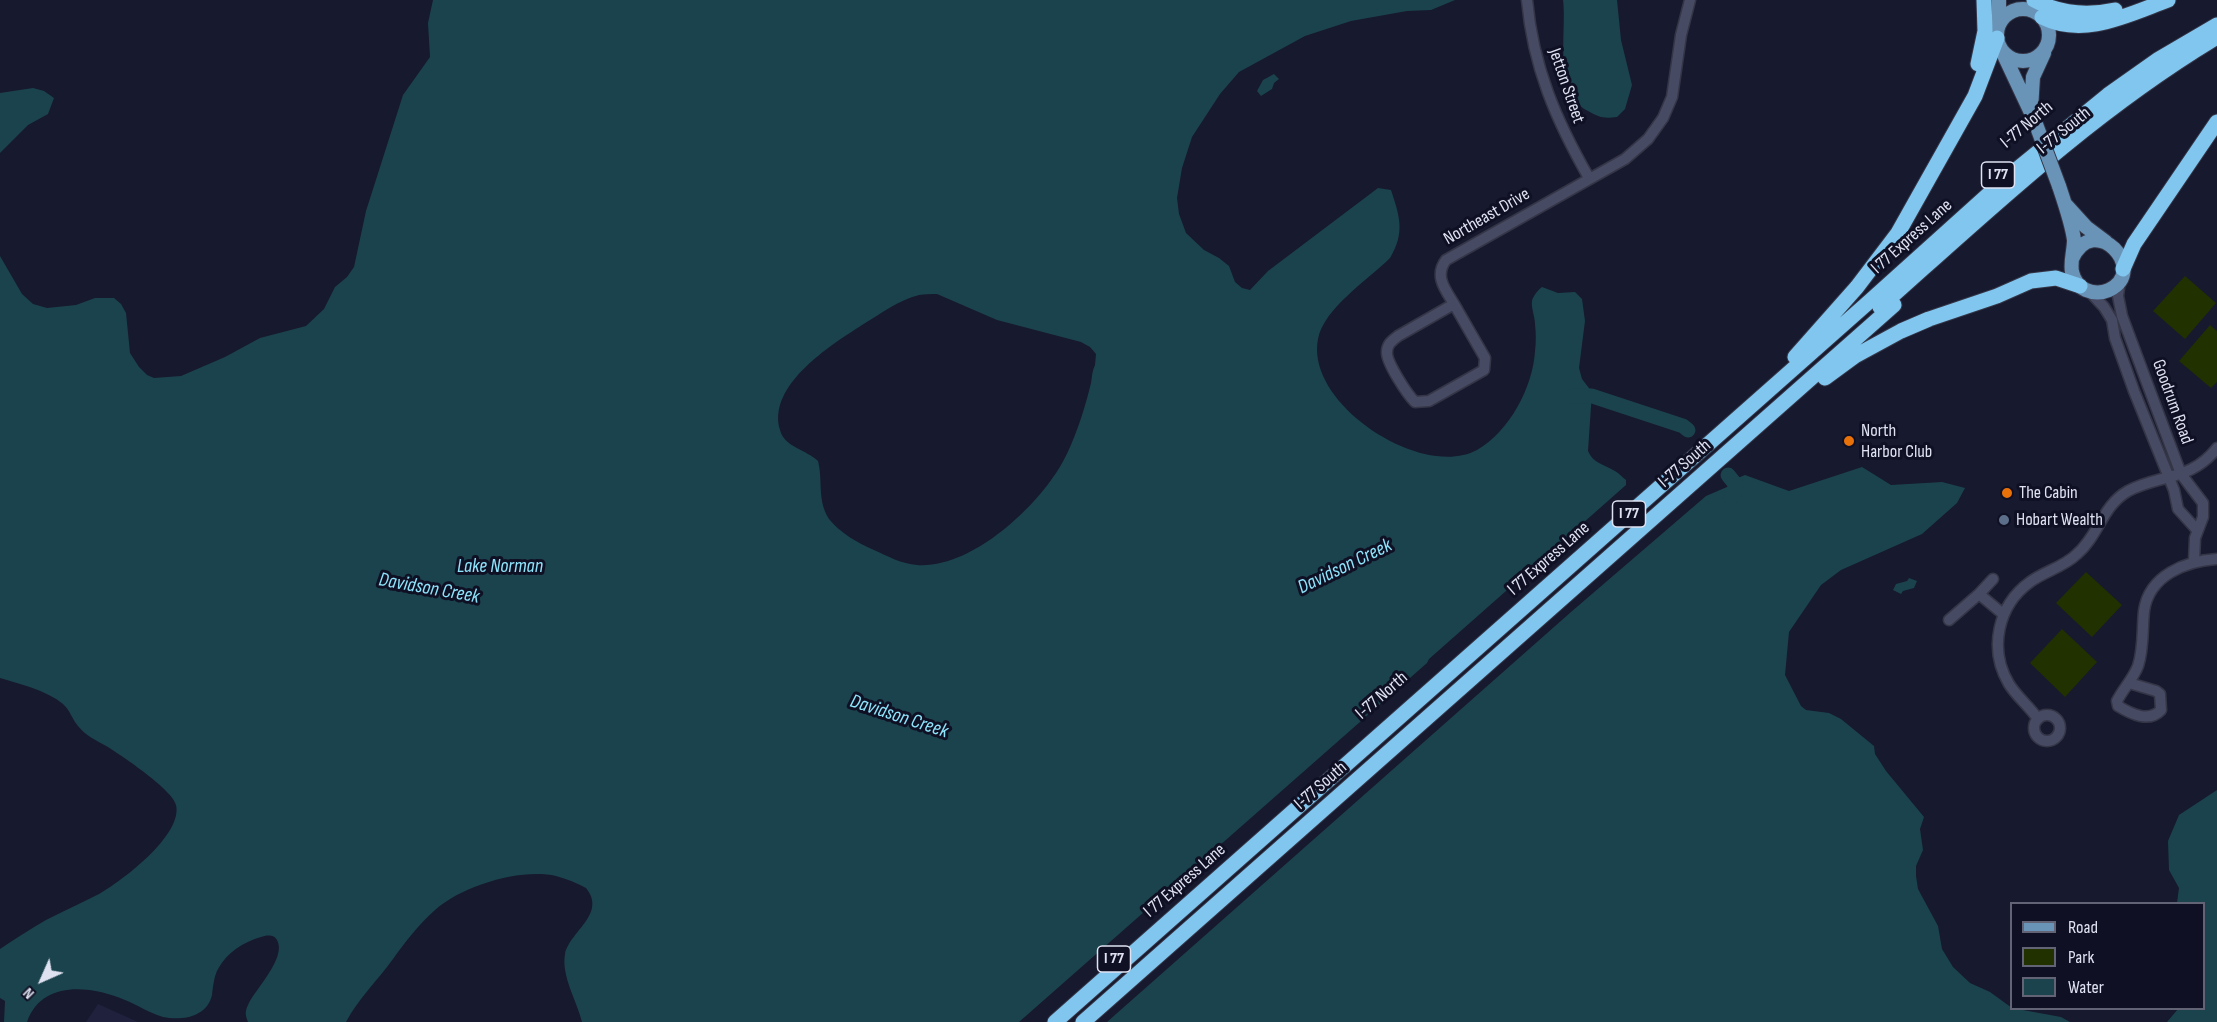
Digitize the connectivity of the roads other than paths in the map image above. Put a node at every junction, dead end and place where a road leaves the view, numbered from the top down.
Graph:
1 (1527, 0) edge
2 (1690, 0) edge
3 (1984, 0) edge
4 (1999, 0) edge
5 (2019, 0) edge
6 (2159, 0) edge
7 (2168, 0) edge
8 (2036, 9) edge
9 (2217, 15) edge
10 (2217, 25) edge
11 (1999, 38) junction
12 (2217, 38) edge
13 (2217, 47) edge
14 (2045, 51) junction
15 (2032, 114) junction
16 (2217, 122) edge
17 (1931, 171) junction
18 (1589, 178) junction
19 (2066, 205) junction
20 (2110, 244) junction
21 (2072, 259) junction
22 (2122, 274) junction
23 (2085, 289) junction
24 (1454, 304) junction
25 (1796, 356) junction
26 (1743, 439) junction
27 (2217, 448) edge
28 (2175, 476) junction
29 (2197, 530) junction
30 (2217, 559) edge
31 (2194, 561) junction
32 (1993, 579) dead end
33 (1979, 594) junction
34 (2003, 614) junction
35 (1949, 620) dead end
36 (2129, 683) dead end
37 (2038, 719) dead end
38 (1042, 1022) edge
39 (1055, 1022) edge
40 (1070, 1022) edge
41 (1083, 1022) edge

1 - 18 street, Jetton Street
2 - 18 street, Northeast Drive
3 - 17 highway
4 - 11 main road
5 - 8 main road
6 - 8 highway
7 - 8 highway
8 - 11 main road
8 - 14 main road
9 - 25 highway, I-77 North / I 77
10 - 39 highway, I 77 Express Lane / I 77
11 - 14 main road
11 - 15 main road
11 - 17 highway
12 - 40 highway, I 77 Express Lane / I 77
13 - 26 highway, I-77 South / I 77
14 - 15 main road
15 - 19 main road, bridge
16 - 22 highway
17 - 25 highway
18 - 24 street, Northeast Drive
19 - 20 main road
19 - 21 main road
20 - 21 main road
20 - 22 main road
21 - 23 main road
22 - 23 main road
22 - 28 street, Goodrum Road
23 - 26 highway
23 - 28 street, Goodrum Road
24 - 24 street, Northeast Drive
25 - 38 highway, I-77 North / I 77
26 - 41 highway, I-77 South / I 77
27 - 28 street
28 - 29 street, Goodrum Road
28 - 29 street, Goodrum Road
28 - 34 street
29 - 31 street, Goodrum Road
30 - 31 street
31 - 36 street
32 - 33 street
33 - 34 street
33 - 35 street
34 - 37 street

